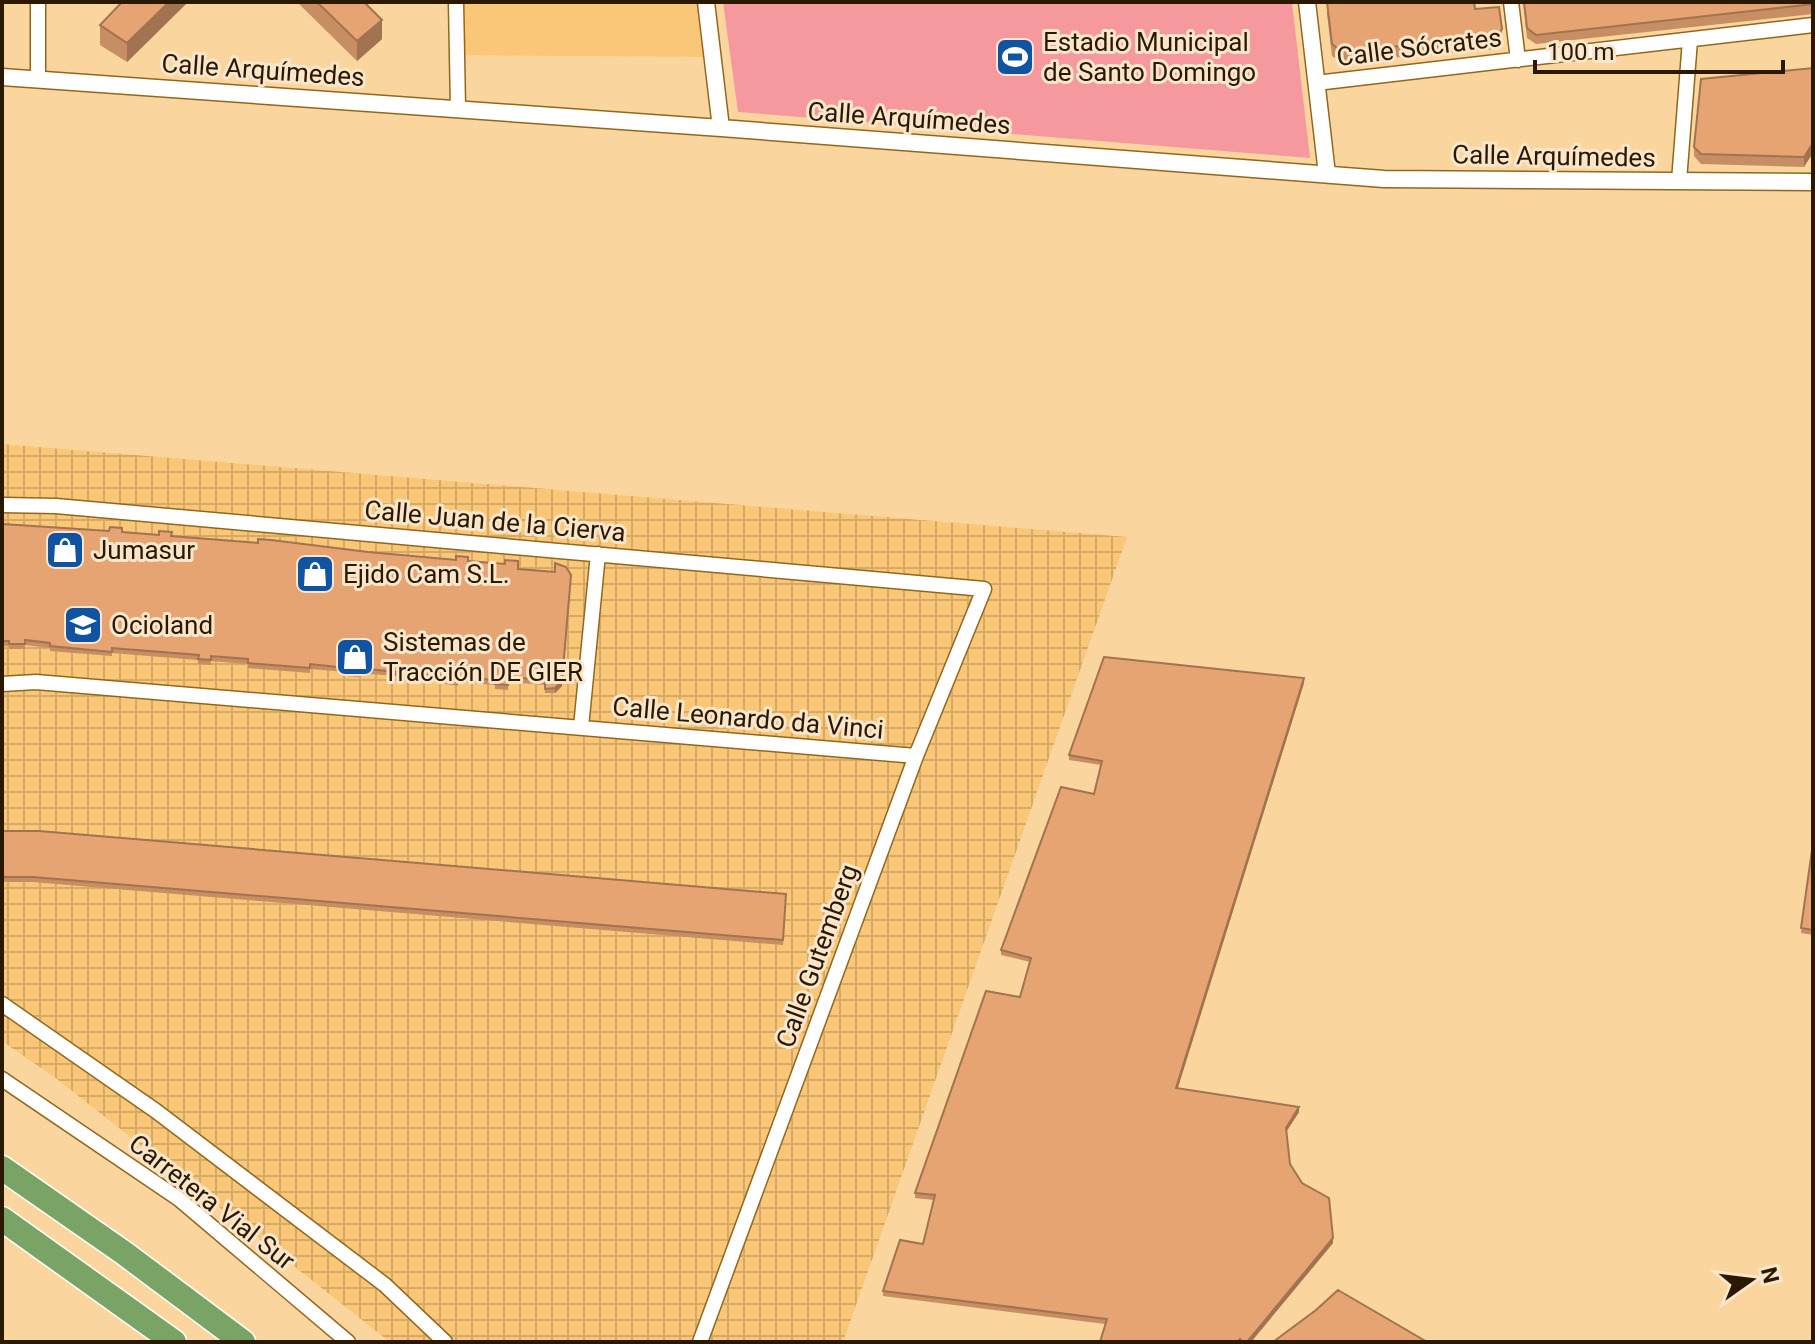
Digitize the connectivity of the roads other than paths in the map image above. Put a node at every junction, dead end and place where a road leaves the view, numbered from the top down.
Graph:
1 (38, 2) edge
2 (456, 2) edge
3 (706, 2) edge
4 (1307, 2) edge
5 (1511, 2) edge
6 (1813, 25) edge
7 (1690, 40) junction
8 (1518, 60) junction
9 (2, 77) edge
10 (38, 78) junction
11 (1316, 83) junction
12 (458, 109) junction
13 (721, 128) junction
14 (1327, 174) junction
15 (1679, 181) junction
16 (1813, 182) edge
17 (2, 505) edge
18 (598, 554) junction
19 (984, 589) joint
20 (2, 684) edge
21 (581, 727) junction
22 (916, 756) junction
23 (2, 1004) edge
24 (2, 1079) edge
25 (2, 1168) edge
26 (2, 1219) edge
27 (174, 1342) edge
28 (243, 1342) edge
29 (348, 1342) edge
30 (445, 1342) edge
31 (700, 1342) edge

1 - 10 street
2 - 12 street
3 - 13 street
4 - 11 street
5 - 8 street
6 - 7 street, Calle Sócrates
7 - 8 street, Calle Sócrates
7 - 15 street
8 - 11 street, Calle Sócrates
9 - 10 street, Calle Arquímedes
10 - 12 street, Calle Arquímedes
11 - 14 street
12 - 13 street, Calle Arquímedes
13 - 14 street, Calle Arquímedes
14 - 15 street, Calle Arquímedes
15 - 16 street, Calle Arquímedes
17 - 18 street, Calle Juan de la Cierva
18 - 19 street, Calle Juan de la Cierva
18 - 21 street
19 - 22 street, Calle Gutemberg
20 - 21 street, Calle Leonardo da Vinci
21 - 22 street, Calle Leonardo da Vinci
22 - 31 street, Calle Gutemberg
23 - 30 street
24 - 29 street, Carretera Vial Sur
25 - 28 highway
26 - 27 highway

